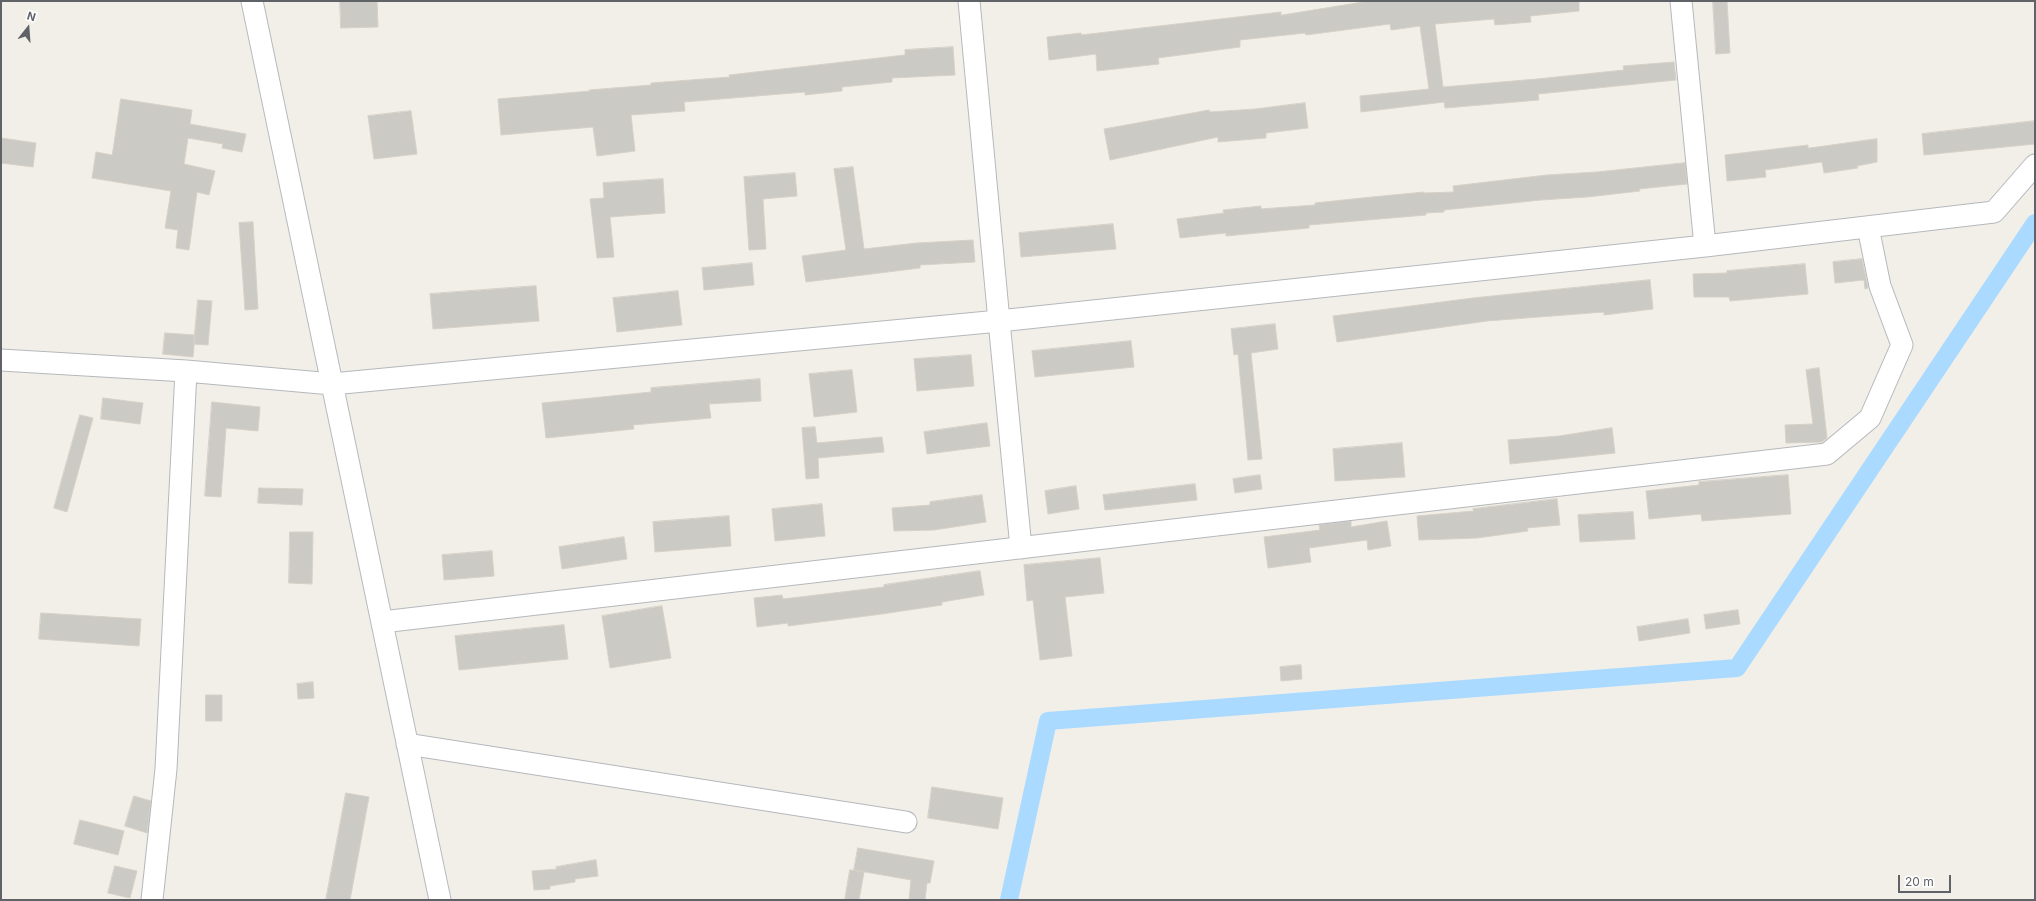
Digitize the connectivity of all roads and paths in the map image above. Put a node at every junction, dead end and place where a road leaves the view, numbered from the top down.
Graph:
1 (252, 1) edge
2 (968, 1) edge
3 (1681, 1) edge
4 (2035, 165) edge
5 (1868, 227) junction
6 (1705, 246) junction
7 (999, 321) junction
8 (1, 360) edge
9 (186, 370) junction
10 (332, 384) junction
11 (1021, 548) junction
12 (382, 622) junction
13 (407, 744) junction
14 (906, 822) dead end
15 (152, 900) edge
16 (440, 900) edge

1 - 10 street
2 - 7 street
3 - 6 street
4 - 5 street
5 - 6 street
5 - 11 street
6 - 7 street
7 - 10 street
7 - 11 street
8 - 9 street
9 - 10 street
9 - 15 street
10 - 12 street
11 - 12 street
12 - 13 street
13 - 14 street
13 - 16 street

